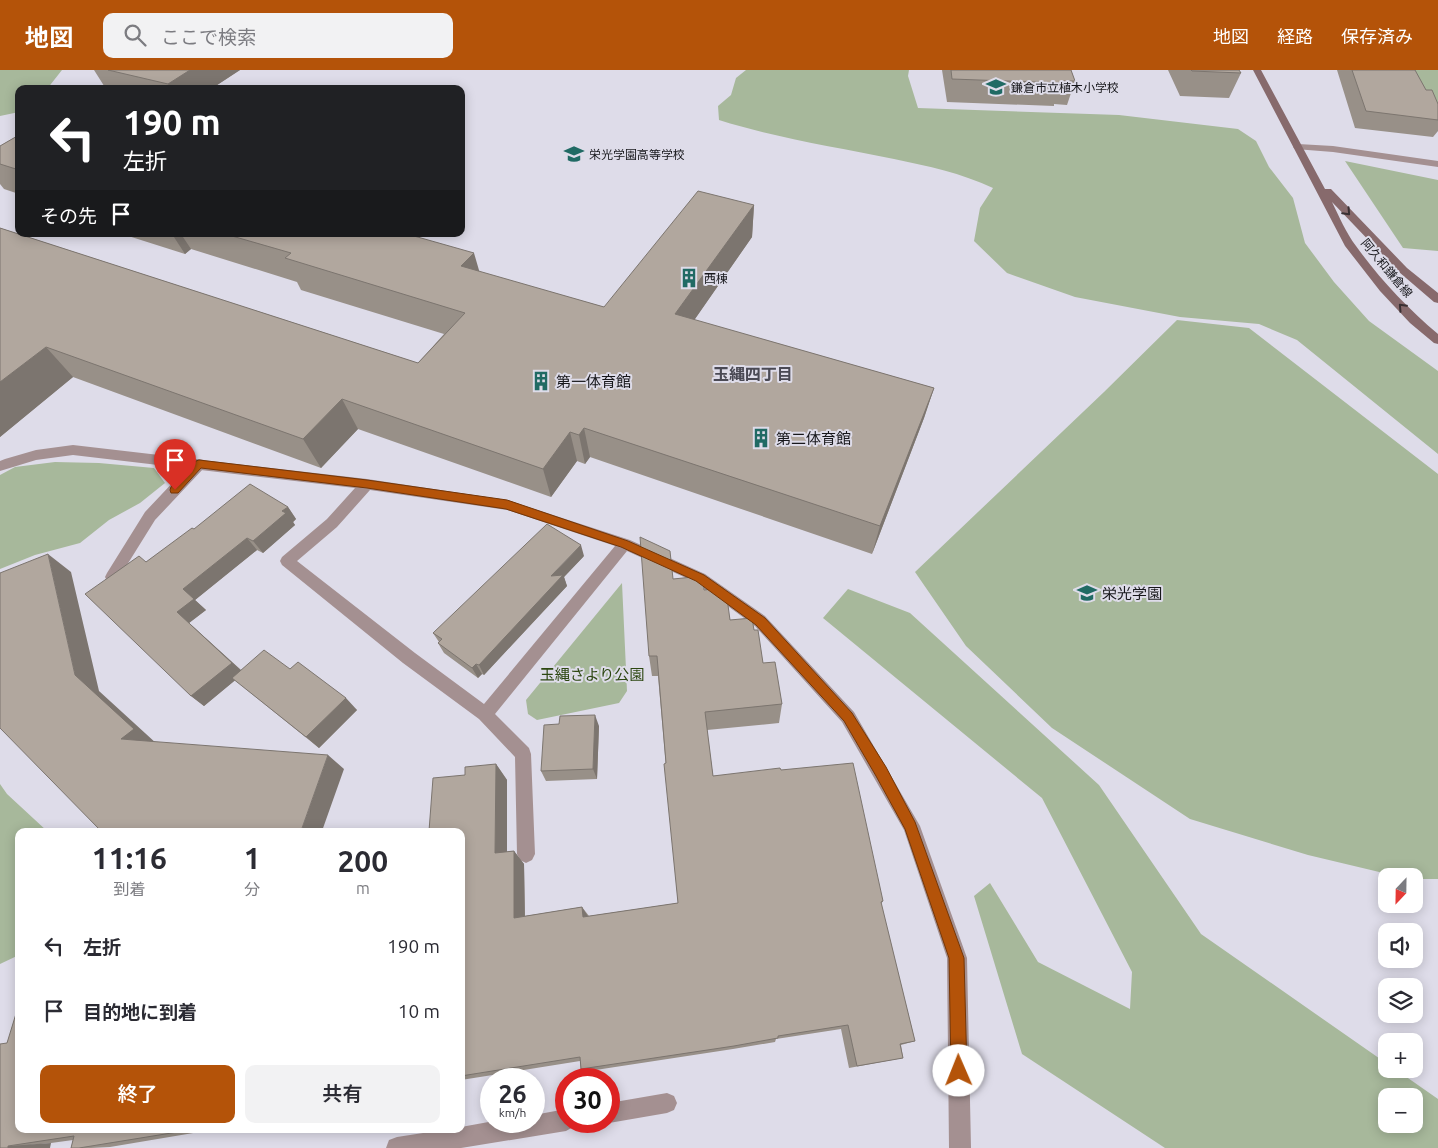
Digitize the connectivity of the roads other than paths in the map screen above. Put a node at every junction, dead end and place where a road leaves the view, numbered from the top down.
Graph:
1 (1257, 70) edge
2 (1298, 146) junction
3 (1438, 164) edge
4 (1314, 177) junction
5 (1438, 299) edge
6 (1438, 340) edge
7 (199, 464) junction
8 (0, 466) edge
9 (367, 484) junction
10 (625, 544) junction
11 (112, 577) edge
12 (485, 714) junction
13 (526, 854) dead end
14 (667, 1103) dead end
15 (620, 1111) edge
16 (555, 1122) edge
17 (397, 1148) edge
18 (960, 1148) edge

1 - 2 main road, 阿久和鎌倉線
2 - 3 street
2 - 4 main road, 阿久和鎌倉線
4 -> 5 main road, 阿久和鎌倉線
6 -> 4 main road, 阿久和鎌倉線
7 - 8 street
7 - 9 street
7 - 11 street
9 - 10 street
9 - 12 street
10 - 12 street
10 - 18 street
12 - 13 street
14 - 15 street
16 - 17 street

